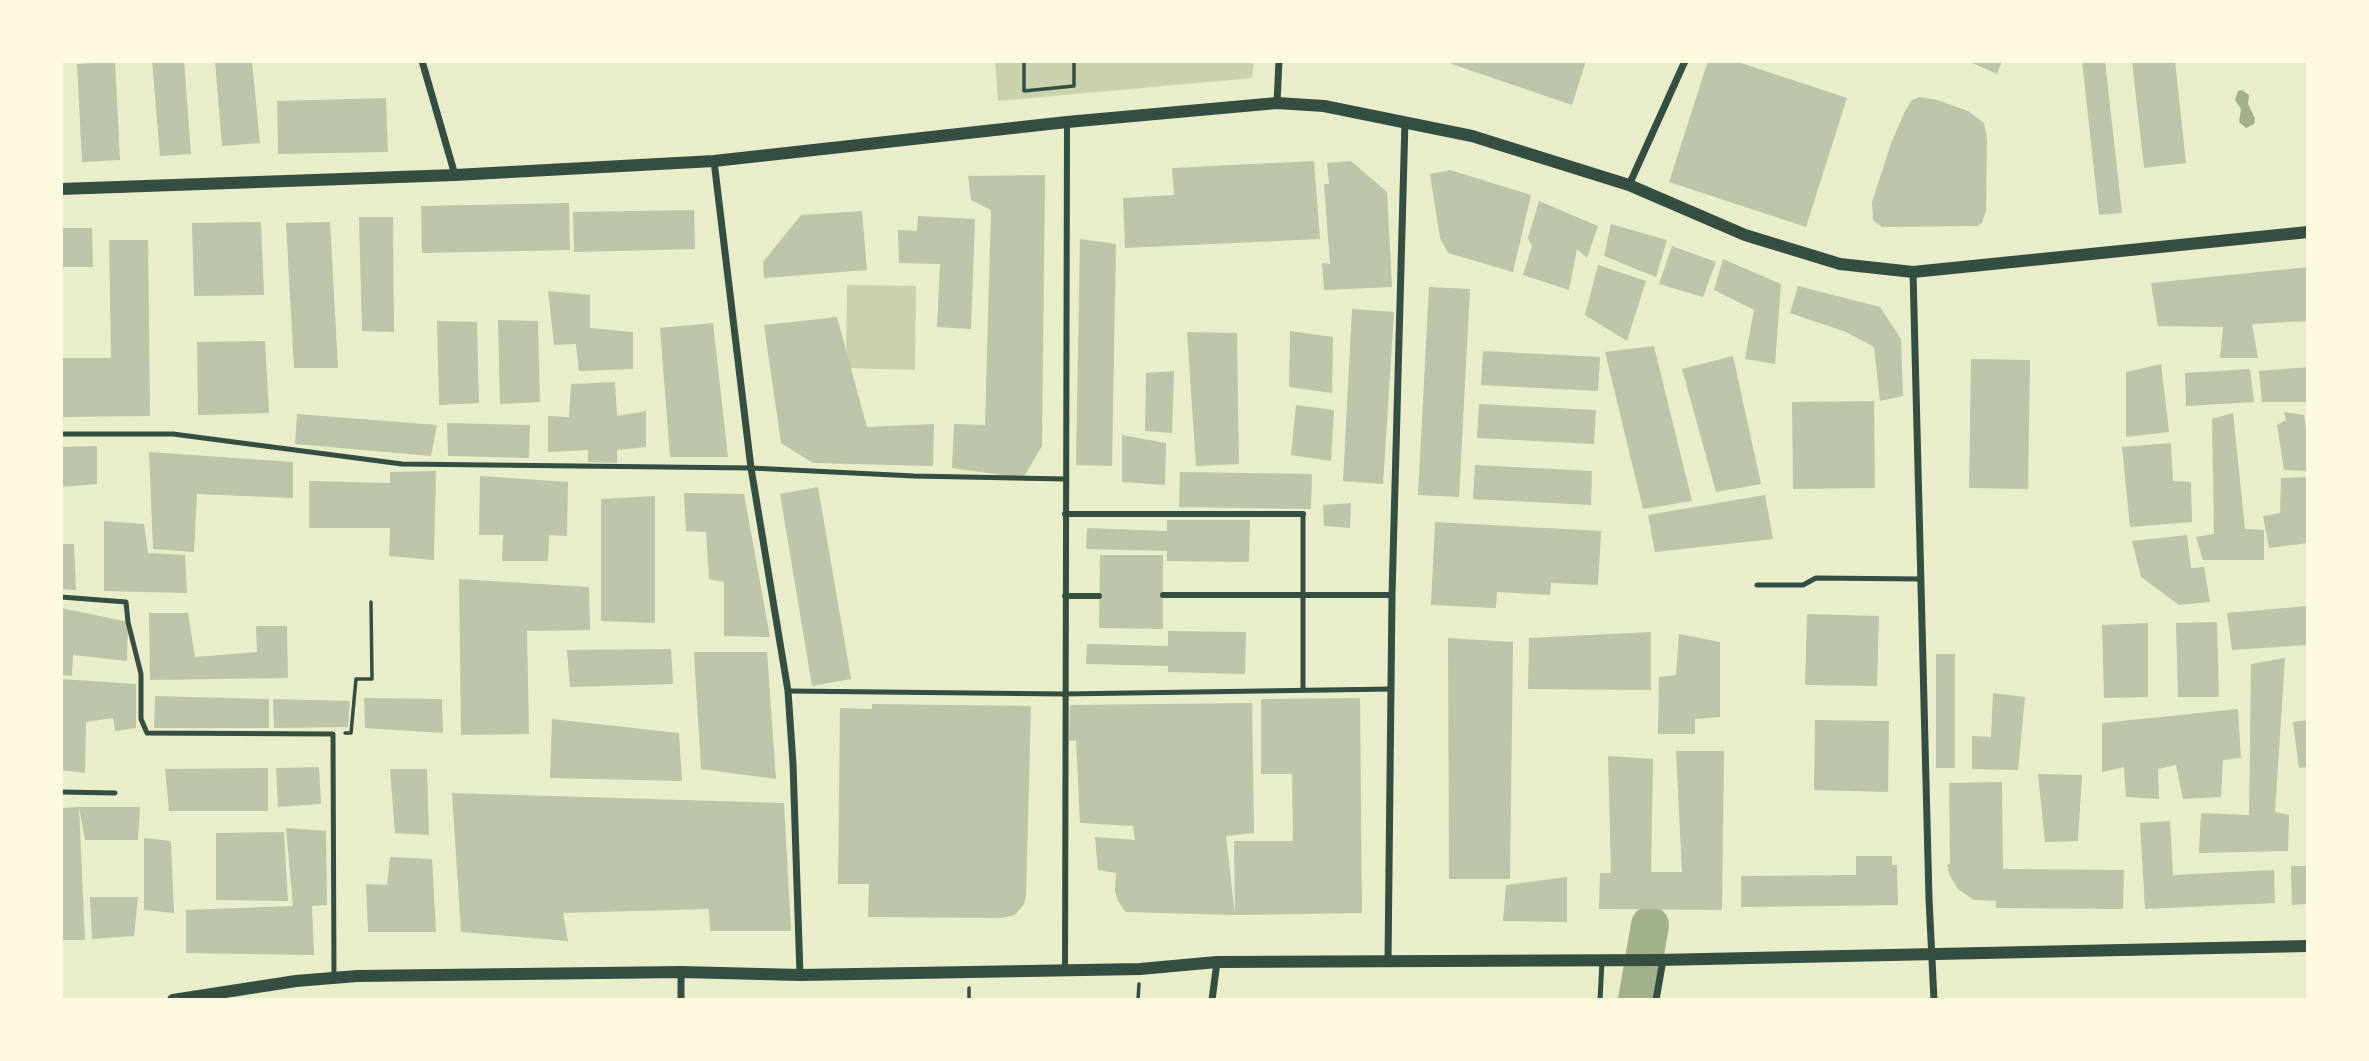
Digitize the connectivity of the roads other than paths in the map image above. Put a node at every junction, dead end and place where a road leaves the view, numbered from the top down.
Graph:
1 (422, 61) edge
2 (1279, 61) edge
3 (1685, 61) edge
4 (1277, 103) junction
5 (1405, 121) junction
6 (1067, 122) junction
7 (714, 161) junction
8 (455, 175) junction
9 (1629, 186) junction
10 (61, 189) edge
11 (2308, 232) edge
12 (1913, 272) junction
13 (61, 434) edge
14 (751, 468) junction
15 (1065, 478) junction
16 (1065, 514) junction
17 (1303, 514) joint
18 (1921, 579) junction
19 (1757, 585) dead end
20 (1304, 595) junction
21 (1392, 595) junction
22 (1065, 596) junction
23 (1099, 596) dead end
24 (1163, 596) dead end
25 (61, 597) edge
26 (1391, 689) junction
27 (1303, 690) junction
28 (788, 691) junction
29 (1064, 694) junction
30 (61, 792) edge
31 (115, 793) dead end
32 (2308, 946) edge
33 (1932, 956) junction
34 (1607, 960) junction
35 (1660, 960) junction
36 (1217, 962) junction
37 (1388, 962) junction
38 (1065, 970) junction
39 (681, 972) junction
40 (800, 975) junction
41 (334, 978) junction
42 (173, 1000) edge
43 (681, 1000) edge
44 (1212, 1000) edge
45 (1600, 1000) edge
46 (1656, 1000) edge
47 (1934, 1000) edge

1 - 8 street
2 - 4 street
3 - 9 street
4 - 5 street
4 - 6 street
5 - 9 street
5 - 21 street
6 - 7 street
6 - 15 street
7 - 8 street
7 - 14 street
8 - 10 street
9 - 12 street
11 - 12 street
12 - 18 street
13 - 14 lane
14 - 15 lane
14 - 28 street
15 - 16 street
16 - 17 street
16 - 22 street
17 - 20 lane
18 - 19 lane
18 - 33 street
20 - 21 street
20 - 24 street
20 - 27 lane
21 - 26 street
22 - 23 street
22 - 29 street
25 - 41 lane
26 - 27 lane
26 - 37 street
27 - 29 lane
28 - 29 lane
28 - 40 street
29 - 38 street
30 - 31 lane
32 - 33 street
33 - 35 street
33 - 47 street
34 - 35 street
34 - 37 street
34 - 45 lane
35 - 46 street
36 - 37 street
36 - 38 street
36 - 44 street
38 - 40 street
39 - 40 street
39 - 41 street
39 - 43 street
41 - 42 street

